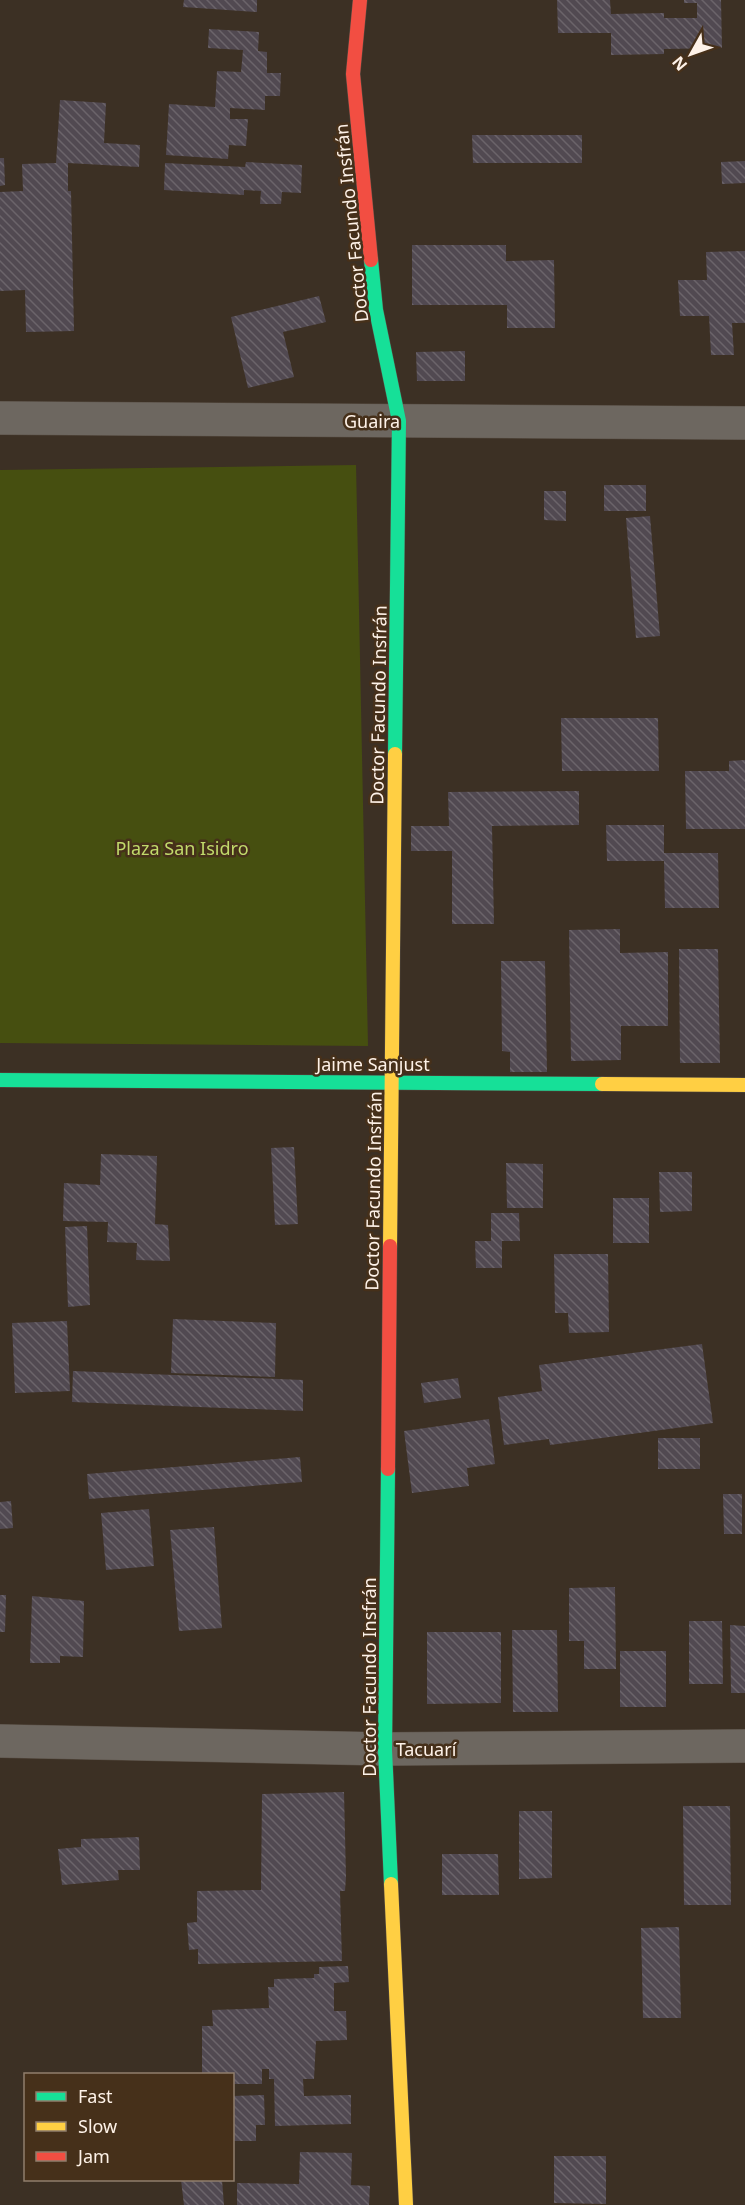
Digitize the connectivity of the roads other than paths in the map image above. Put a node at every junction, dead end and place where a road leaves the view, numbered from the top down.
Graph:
1 (360, 0) edge
2 (0, 418) edge
3 (399, 421) junction
4 (745, 423) edge
5 (0, 1080) edge
6 (392, 1082) junction
7 (745, 1085) edge
8 (0, 1741) edge
9 (745, 1746) edge
10 (385, 1749) junction
11 (406, 2205) edge

1 - 3 street, Doctor Facundo Insfrán
2 - 3 street, Guaira
3 - 4 street, Guaira
3 - 6 street, Doctor Facundo Insfrán
5 - 6 street, Jaime Sanjust
6 - 7 street, Jaime Sanjust
6 - 10 street, Doctor Facundo Insfrán
8 - 10 street, Tacuarí
9 - 10 street, Tacuarí
10 - 11 street, Doctor Facundo Insfrán

